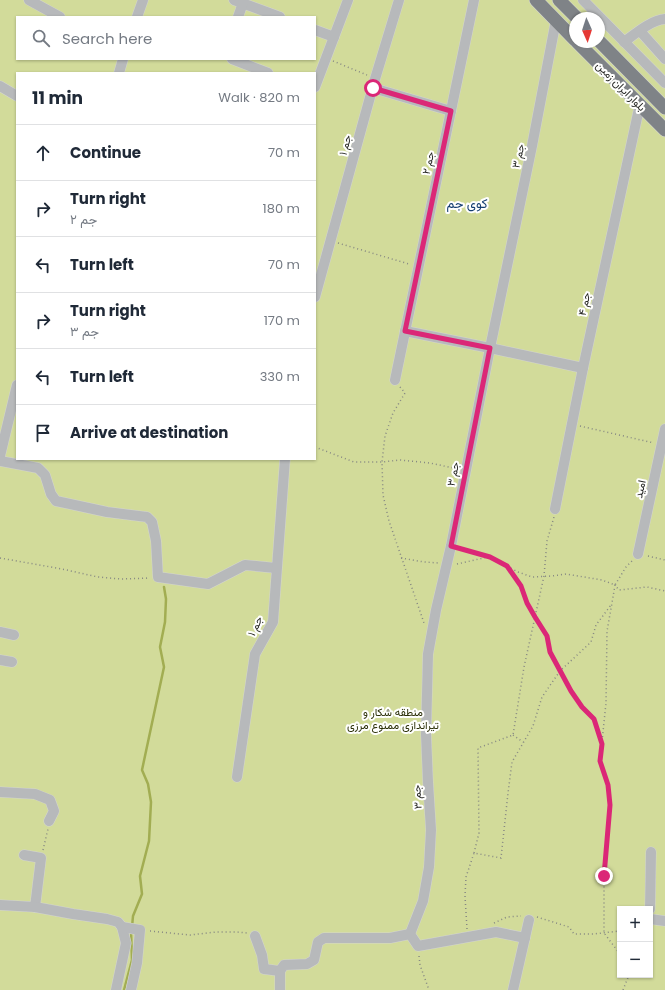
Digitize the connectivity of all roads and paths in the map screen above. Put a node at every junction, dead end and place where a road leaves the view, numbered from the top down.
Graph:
1 (29, 0) edge
2 (143, 0) edge
3 (348, 0) edge
4 (399, 0) edge
5 (474, 0) edge
6 (536, 0) edge
7 (559, 0) edge
8 (583, 0) edge
9 (238, 2) edge
10 (571, 12) edge
11 (58, 16) edge
12 (137, 16) edge
13 (238, 16) edge
14 (277, 16) edge
15 (665, 19) edge
16 (556, 20) junction
17 (316, 30) edge
18 (640, 31) junction
19 (569, 34) edge
20 (334, 37) junction
21 (624, 42) junction
22 (605, 47) edge
23 (583, 48) edge
24 (326, 58) junction
25 (665, 59) edge
26 (123, 60) edge
27 (235, 60) edge
28 (119, 72) edge
29 (265, 72) edge
30 (374, 83) junction
31 (665, 83) edge
32 (316, 84) edge
33 (0, 86) edge
34 (16, 95) edge
35 (640, 104) junction
36 (665, 108) edge
37 (451, 111) junction
38 (665, 130) edge
39 (331, 241) junction
40 (419, 266) junction
41 (316, 294) edge
42 (405, 331) junction
43 (490, 348) junction
44 (583, 368) junction
45 (395, 380) joint
46 (16, 393) edge
47 (14, 410) edge
48 (572, 424) junction
49 (665, 429) edge
50 (662, 444) junction
51 (316, 447) edge
52 (0, 456) edge
53 (285, 460) edge
54 (0, 461) edge
55 (382, 462) junction
56 (466, 471) junction
57 (555, 509) joint
58 (451, 546) junction
59 (638, 554) junction
60 (0, 558) edge
61 (665, 560) edge
62 (507, 566) junction
63 (276, 568) junction
64 (544, 576) junction
65 (158, 577) junction
66 (614, 585) junction
67 (665, 591) edge
68 (612, 603) junction
69 (535, 617) junction
70 (0, 632) edge
71 (14, 635) dead end
72 (430, 642) junction
73 (0, 660) edge
74 (12, 662) dead end
75 (560, 671) junction
76 (513, 735) junction
77 (523, 742) junction
78 (602, 744) junction
79 (237, 778) dead end
80 (0, 792) edge
81 (49, 821) joint
82 (651, 852) dead end
83 (474, 853) junction
84 (24, 855) dead end
85 (41, 858) junction
86 (0, 905) edge
87 (650, 906) edge
88 (35, 907) junction
89 (529, 918) junction
90 (653, 919) edge
91 (665, 921) edge
92 (131, 929) junction
93 (617, 931) edge
94 (604, 933) junction
95 (410, 934) junction
96 (486, 934) junction
97 (255, 936) joint
98 (467, 937) junction
99 (525, 938) junction
100 (418, 946) junction
101 (617, 950) edge
102 (280, 971) junction
103 (628, 978) edge
104 (116, 990) edge
105 (131, 990) edge
106 (280, 990) edge
107 (429, 990) edge
108 (513, 990) edge
109 (623, 990) edge

1 - 11 street
2 - 12 street
3 - 20 street
4 - 30 street, جم ۱
5 - 37 street, جم ۲
6 - 16 main road
7 - 10 main road
8 - 21 street
9 - 13 street
9 - 14 street
15 - 18 street
16 - 19 main road
16 - 43 street, جم ۳
17 - 20 street
18 - 21 street
18 - 25 street
20 - 24 street
21 - 31 street
22 - 36 main road, بلوار ایران زمین
23 - 35 main road, بلوار ایران زمین
24 - 30 path
24 - 32 street
26 - 28 street
27 - 29 street
30 - 37 street
30 - 39 street, جم ۱
33 - 34 street
35 - 38 main road, بلوار ایران زمین
35 - 44 street, جم ۴
37 - 40 street, جم ۲
39 - 40 path
39 - 41 street, جم ۱
40 - 42 street, جم ۲
42 - 43 street
42 - 45 street, جم ۲
43 - 44 street
43 - 56 street, جم ۳
44 - 48 street, جم ۴
45 - 55 path
46 - 47 street
47 - 52 street
48 - 50 path
48 - 57 street, جم ۴
49 - 50 street, امید
50 - 59 street, امید
51 - 55 path
53 - 63 street, جم ۱
54 - 65 street
55 - 56 path
55 - 72 path
56 - 58 street, جم ۳
57 - 64 path
58 - 62 path
58 - 72 street, جم ۳
59 - 61 path
59 - 66 path
60 - 65 path
62 - 64 path
62 - 69 path
63 - 65 street
63 - 79 street, جم ۱
64 - 66 path
64 - 69 path
66 - 67 path
66 - 68 path
68 - 75 path
68 - 78 path
69 - 75 path
69 - 76 path
70 - 71 street
72 - 95 street, جم ۳
73 - 74 street
75 - 77 path
75 - 78 path
76 - 77 path
76 - 83 path
77 - 83 path
78 - 94 path
80 - 81 street
81 - 85 path
82 - 87 street
83 - 98 path
84 - 85 street
85 - 88 street
86 - 88 street
88 - 92 street
89 - 94 path
89 - 96 path
89 - 99 street
90 - 91 street
92 - 97 path
92 - 104 street
92 - 105 street
93 - 94 path
94 - 101 path
95 - 100 street
95 - 102 street
96 - 98 street
96 - 99 street
97 - 102 street
98 - 100 street
99 - 108 street
100 - 107 path
102 - 106 street
103 - 109 path

